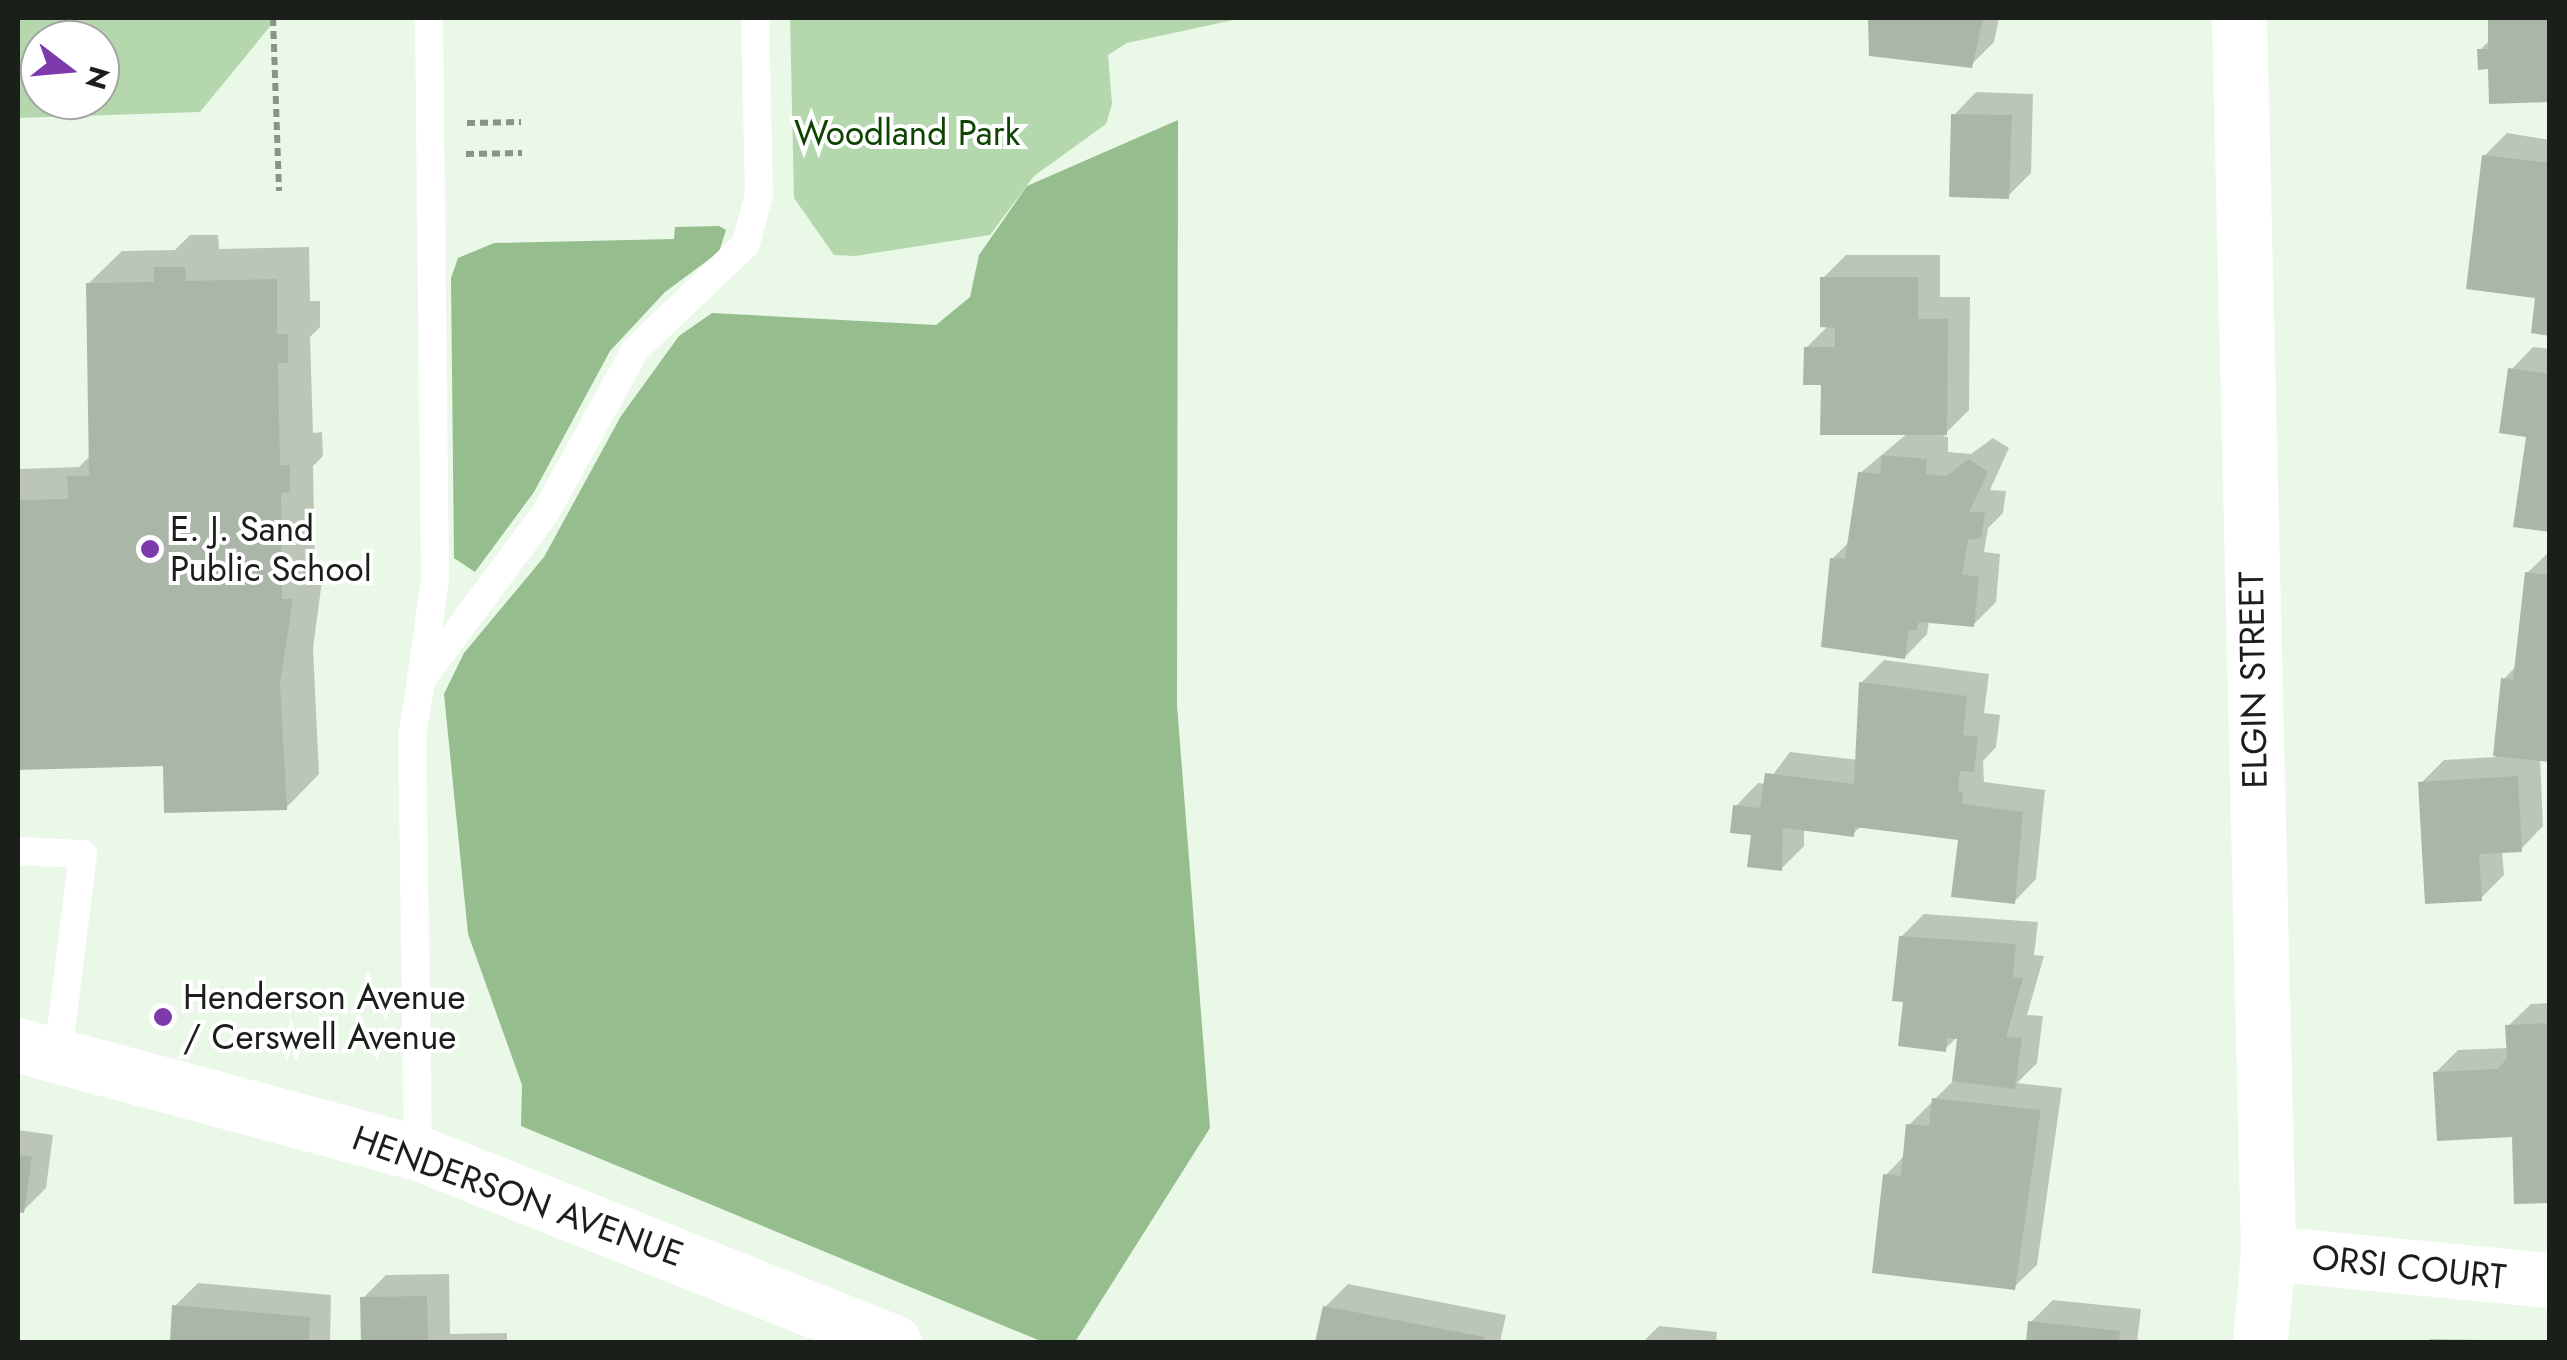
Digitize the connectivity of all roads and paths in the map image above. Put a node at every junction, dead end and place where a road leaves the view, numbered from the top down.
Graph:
1 (273, 18) edge
2 (429, 18) edge
3 (755, 18) edge
4 (2239, 18) edge
5 (521, 122) dead end
6 (456, 123) dead end
7 (522, 152) dead end
8 (457, 154) dead end
9 (279, 190) dead end
10 (421, 680) junction
11 (18, 851) edge
12 (38, 1050) edge
13 (418, 1153) junction
14 (2268, 1253) junction
15 (2550, 1280) edge
16 (894, 1342) edge
17 (2260, 1342) edge

1 - 9 path
2 - 10 lane
3 - 10 lane
4 - 14 street, ELGIN STREET
5 - 6 path
7 - 8 path
10 - 13 lane
11 - 12 lane
12 - 13 street, HENDERSON AVENUE
13 - 16 street, HENDERSON AVENUE
14 - 15 street, ORSI COURT
14 - 17 street, ELGIN STREET

